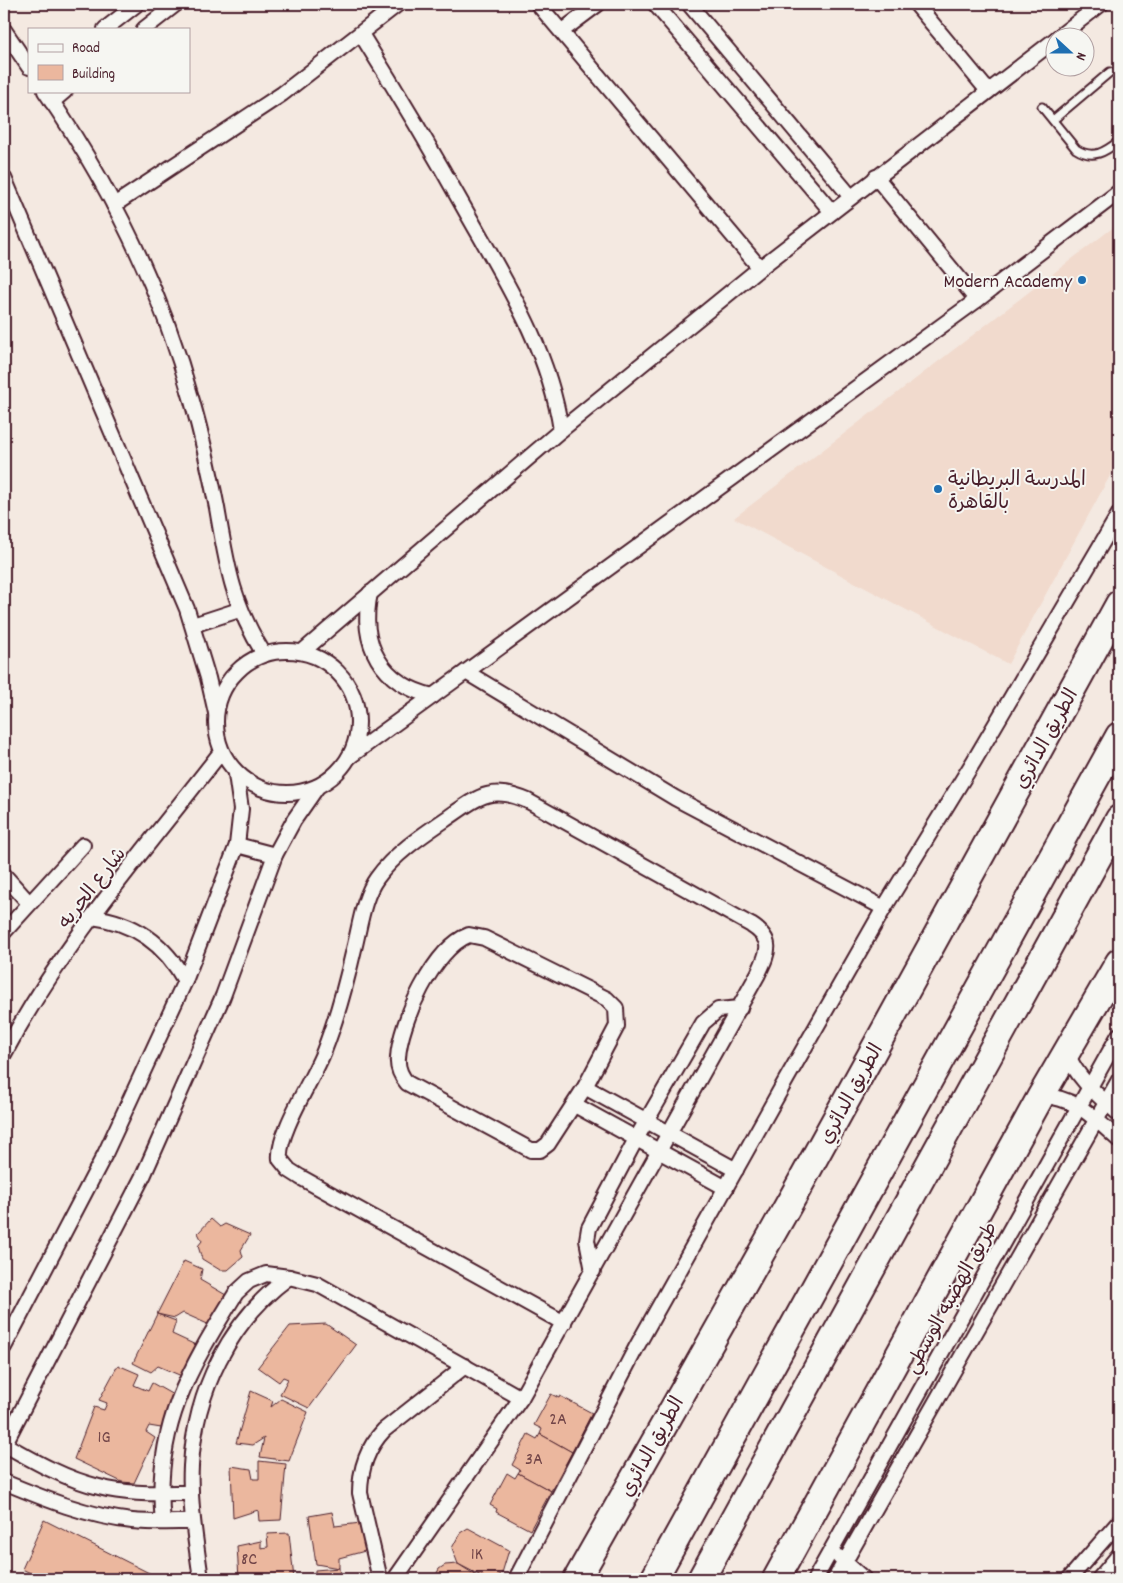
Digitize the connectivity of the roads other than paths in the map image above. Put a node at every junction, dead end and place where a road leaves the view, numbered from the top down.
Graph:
1 (137, 4) edge
2 (176, 4) edge
3 (398, 4) edge
4 (538, 4) edge
5 (598, 4) edge
6 (655, 4) edge
7 (690, 4) edge
8 (916, 4) edge
9 (1101, 4) edge
10 (106, 28) edge
11 (145, 28) edge
12 (1069, 28) edge
13 (4, 30) edge
14 (562, 31) junction
15 (361, 34) junction
16 (1046, 46) edge
17 (28, 66) edge
18 (1110, 72) dead end
19 (988, 91) junction
20 (62, 92) edge
21 (49, 96) edge
22 (1042, 107) dead end
23 (1052, 120) junction
24 (1119, 141) edge
25 (876, 177) junction
26 (4, 178) edge
27 (1119, 192) edge
28 (851, 197) junction
29 (114, 205) junction
30 (832, 212) junction
31 (760, 268) junction
32 (977, 300) junction
33 (561, 430) junction
34 (1119, 514) edge
35 (370, 593) junction
36 (1119, 604) edge
37 (240, 610) junction
38 (193, 625) junction
39 (302, 652) junction
40 (264, 654) junction
41 (466, 672) junction
42 (433, 696) junction
43 (216, 713) junction
44 (1119, 736) edge
45 (221, 752) junction
46 (349, 757) junction
47 (236, 774) junction
48 (317, 787) junction
49 (1119, 819) edge
50 (83, 845) dead end
51 (237, 846) junction
52 (275, 855) junction
53 (4, 875) edge
54 (30, 903) junction
55 (884, 908) junction
56 (92, 917) junction
57 (4, 932) edge
58 (1119, 962) edge
59 (185, 981) junction
60 (740, 1008) junction
61 (1119, 1035) edge
62 (1067, 1052) junction
63 (4, 1054) edge
64 (1119, 1080) edge
65 (585, 1087) junction
66 (1090, 1088) junction
67 (1041, 1096) junction
68 (1106, 1103) junction
69 (575, 1105) junction
70 (1080, 1106) junction
71 (1119, 1114) edge
72 (1096, 1120) junction
73 (646, 1121) junction
74 (669, 1133) junction
75 (636, 1139) junction
76 (1119, 1140) edge
77 (659, 1151) junction
78 (736, 1170) junction
79 (726, 1188) junction
80 (593, 1271) junction
81 (289, 1276) junction
82 (564, 1323) junction
83 (4, 1347) edge
84 (196, 1357) junction
85 (464, 1366) junction
86 (216, 1368) junction
87 (521, 1398) junction
88 (4, 1444) edge
89 (4, 1482) edge
90 (191, 1492) junction
91 (160, 1493) junction
92 (163, 1522) junction
93 (193, 1522) junction
94 (1119, 1522) edge
95 (831, 1550) junction
96 (1119, 1555) edge
97 (844, 1562) junction
98 (201, 1579) edge
99 (380, 1579) edge
100 (395, 1579) edge
101 (516, 1579) edge
102 (576, 1579) edge
103 (654, 1579) edge
104 (700, 1579) edge
105 (776, 1579) edge
106 (815, 1579) edge
107 (835, 1579) edge
108 (864, 1579) edge
109 (1069, 1579) edge
110 (1099, 1579) edge

1 - 10 street
2 - 11 street
3 - 15 street
4 - 14 street
5 - 14 street
6 - 30 street
7 - 28 street
8 - 19 street
9 - 12 street
13 - 17 street
14 - 31 street
15 - 29 street
15 - 33 street
16 - 19 street
18 - 23 lane
19 - 25 street
20 - 21 street
21 - 29 street
22 - 23 lane
23 - 24 lane
25 - 28 street
25 - 32 street
26 - 38 street
27 - 32 street
28 - 30 street
29 - 37 street
30 - 31 street
31 - 33 street
32 - 41 street
33 - 35 street
34 - 55 street
35 - 39 street
35 - 42 street
36 - 102 highway, الطريق الدائري
37 - 38 street
37 - 40 street
38 - 43 street
39 - 40 street
39 - 46 street
40 - 43 street
41 - 42 street
41 - 55 street
42 - 46 street
43 - 45 street
44 - 103 highway
45 - 47 street
45 - 56 street, شارع الحريه
46 - 48 street
47 - 48 street
47 - 51 street
48 - 52 street
49 - 104 highway
50 - 54 street
51 - 52 street
51 - 59 street
52 - 88 street
53 - 54 street
54 - 57 street
55 - 78 street
56 - 59 street
56 - 63 street, شارع الحريه
58 - 62 highway
59 - 83 street
60 - 73 street
60 - 74 street
60 - 82 street
61 - 66 street, طريق الهضبه الوسطي
62 - 66 street
62 - 67 highway
64 - 68 street, طريق الهضبه الوسطي
65 - 69 street
65 - 69 street
65 - 73 street
66 - 68 street
66 - 70 street, طريق الهضبه الوسطي
67 - 70 street
67 - 105 highway
68 - 71 street
68 - 72 street, طريق الهضبه الوسطي
69 - 75 street
70 - 72 street
70 - 95 street, طريق الهضبه الوسطي
72 - 76 street
72 - 97 street, طريق الهضبه الوسطي
73 - 74 street
73 - 75 street
74 - 77 street
74 - 78 street
75 - 77 street
75 - 80 street
77 - 79 street
77 - 80 street
78 - 79 street
79 - 101 street
80 - 82 street
81 - 84 street
81 - 85 street
81 - 86 street
82 - 87 street
84 - 86 street
84 - 91 street
85 - 87 street
85 - 99 street
86 - 90 street
87 - 100 street
88 - 91 street
89 - 92 street
90 - 91 street
90 - 93 street
91 - 92 street
92 - 93 street
93 - 98 street
94 - 109 street
95 - 97 street
95 - 106 street, طريق الهضبه الوسطي
96 - 110 street
97 - 107 street, طريق الهضبه الوسطي
97 - 108 street

